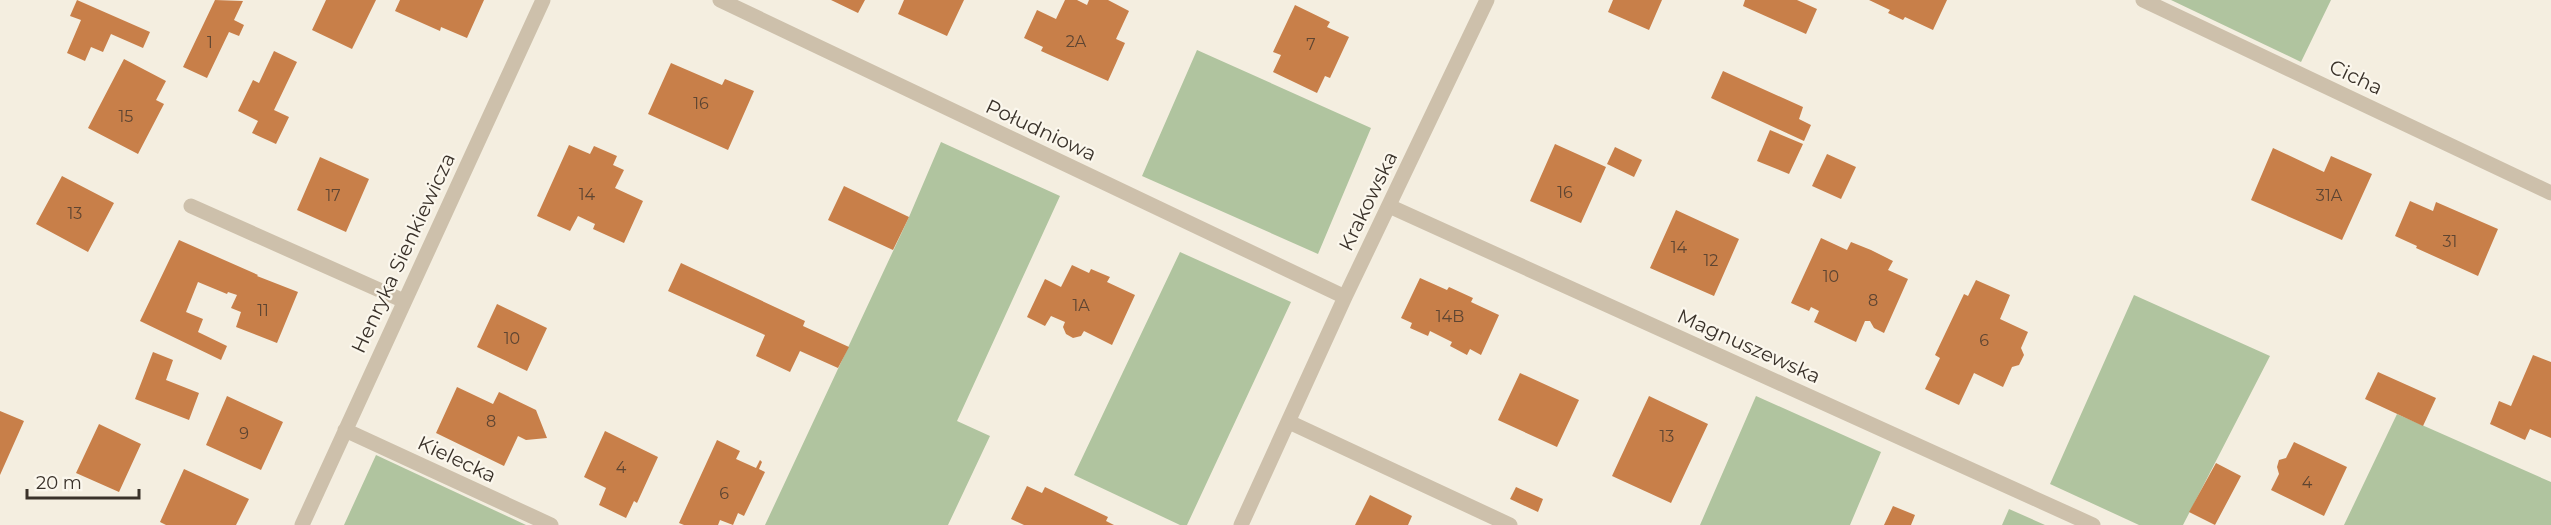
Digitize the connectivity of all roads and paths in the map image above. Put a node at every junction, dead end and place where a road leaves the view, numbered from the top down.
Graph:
1 (543, 0) edge
2 (720, 0) edge
3 (1487, 0) edge
4 (2143, 0) edge
5 (2551, 193) edge
6 (190, 206) dead end
7 (1389, 206) junction
8 (1344, 297) junction
9 (404, 301) junction
10 (1289, 422) junction
11 (345, 430) junction
12 (302, 525) edge
13 (551, 525) edge
14 (1241, 525) edge
15 (1510, 525) edge
16 (2092, 525) edge

1 - 9 street, Henryka Sienkiewicza
2 - 8 street, Południowa
3 - 7 street, Krakowska
4 - 5 street, Cicha
6 - 9 street
7 - 8 street, Krakowska
7 - 16 street, Magnuszewska
8 - 10 street, Krakowska
9 - 11 street, Henryka Sienkiewicza
10 - 14 street, Krakowska
10 - 15 street
11 - 12 street, Henryka Sienkiewicza
11 - 13 street, Kielecka

